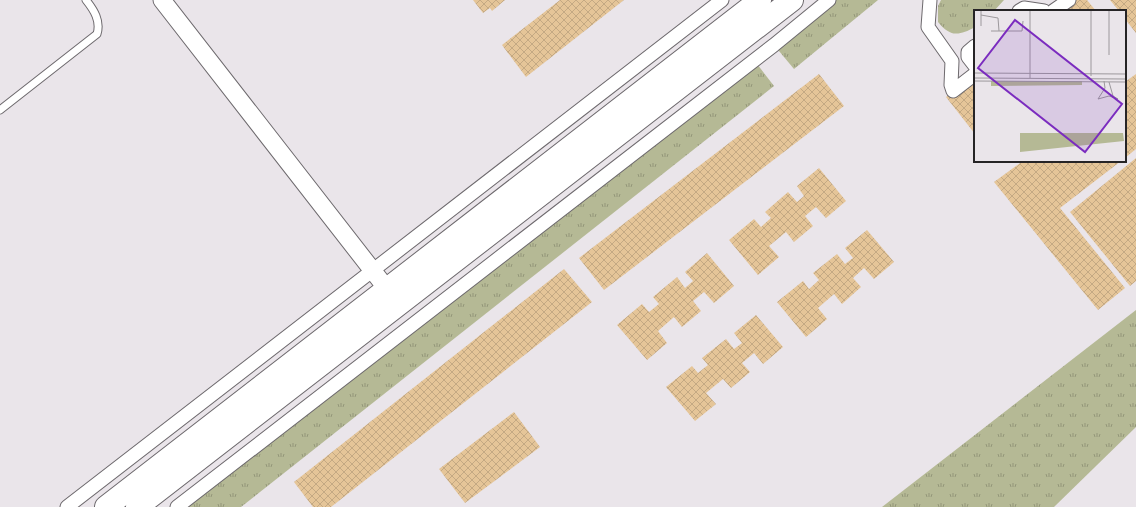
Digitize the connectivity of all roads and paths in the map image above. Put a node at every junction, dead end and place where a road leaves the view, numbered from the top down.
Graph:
1 (86, 0) edge
2 (162, 0) edge
3 (722, 0) edge
4 (760, 0) edge
5 (792, 0) edge
6 (829, 0) edge
7 (930, 0) edge
8 (1068, 0) edge
9 (1021, 10) edge
10 (1037, 10) edge
11 (1054, 10) edge
12 (974, 47) edge
13 (974, 65) edge
14 (974, 75) edge
15 (0, 110) edge
16 (373, 271) junction
17 (393, 297) junction
18 (68, 507) edge
19 (106, 507) edge
20 (138, 507) edge
21 (177, 507) edge

1 - 15 lane
2 - 16 street
3 - 16 street
4 - 17 highway
5 - 17 highway
6 - 21 street
7 - 14 street
8 - 11 street
9 - 10 street
12 - 13 street
16 - 17 street
16 - 18 street
17 - 19 highway
17 - 20 highway

